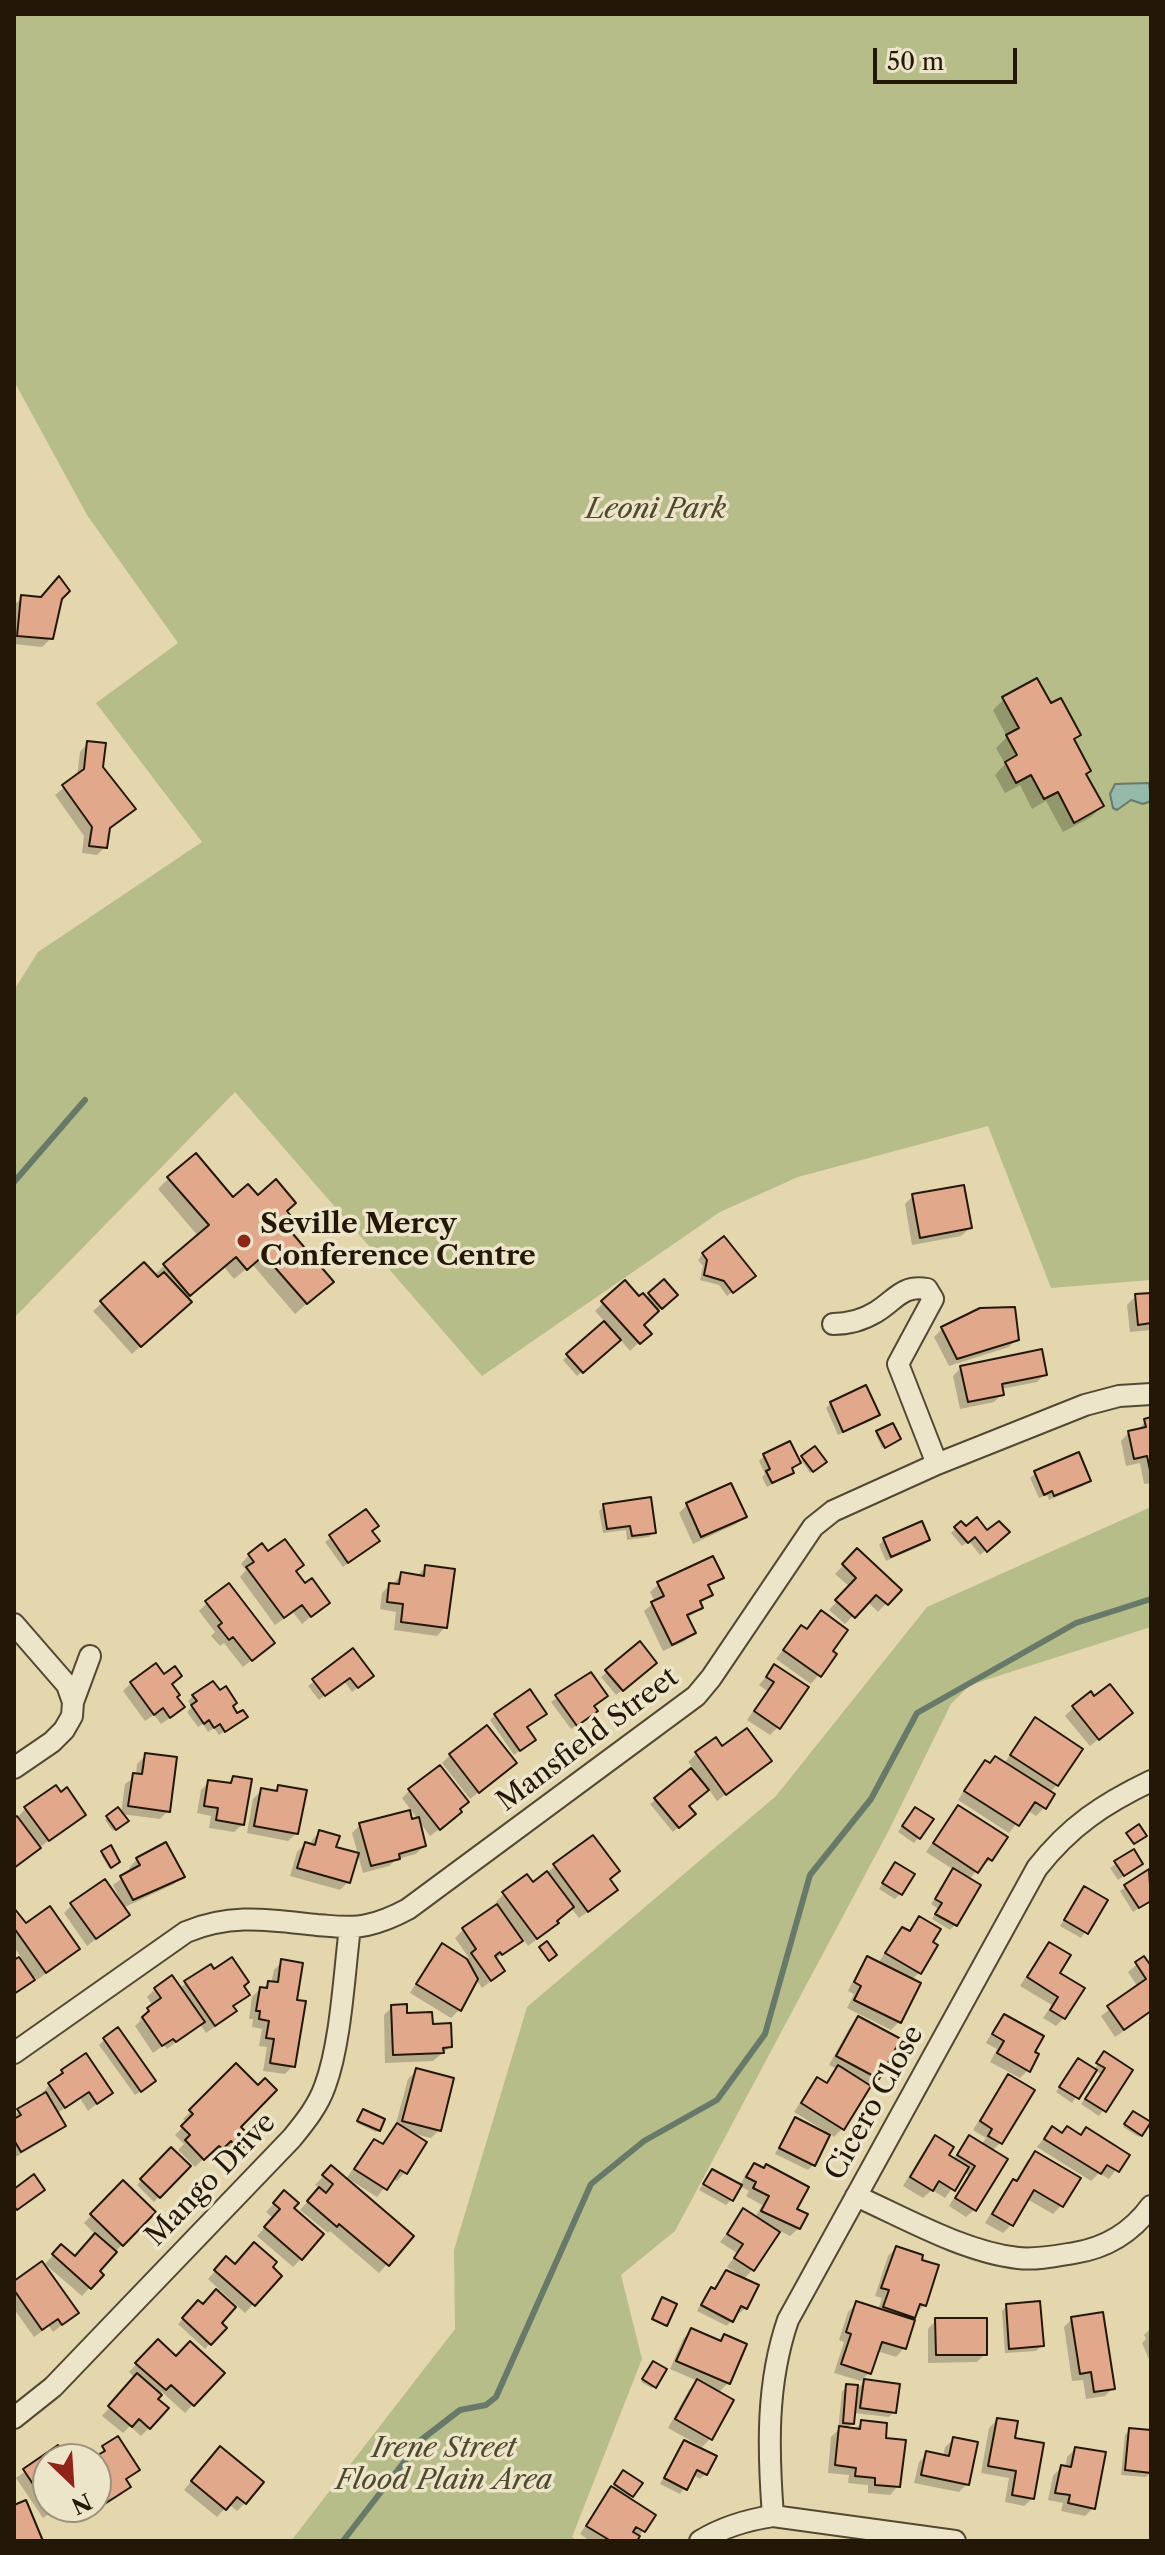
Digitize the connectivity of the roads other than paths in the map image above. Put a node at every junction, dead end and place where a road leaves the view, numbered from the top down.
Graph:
1 (833, 1324) dead end
2 (1151, 1394) edge
3 (937, 1464) junction
4 (14, 1624) edge
5 (90, 1656) dead end
6 (73, 1702) junction
7 (14, 1768) edge
8 (1151, 1781) edge
9 (350, 1927) junction
10 (14, 2053) edge
11 (856, 2196) junction
12 (1151, 2206) edge
13 (14, 2418) edge
14 (773, 2516) junction
15 (700, 2541) edge
16 (955, 2541) edge

1 - 3 street
2 - 3 street, Mansfield Street
3 - 9 street, Mansfield Street
4 - 6 street
5 - 6 street
6 - 7 street
8 - 11 street, Cicero Close
9 - 10 street, Mansfield Street
9 - 13 street, Mango Drive
11 - 12 street
11 - 14 street, Cicero Close
14 - 15 street
14 - 16 street

